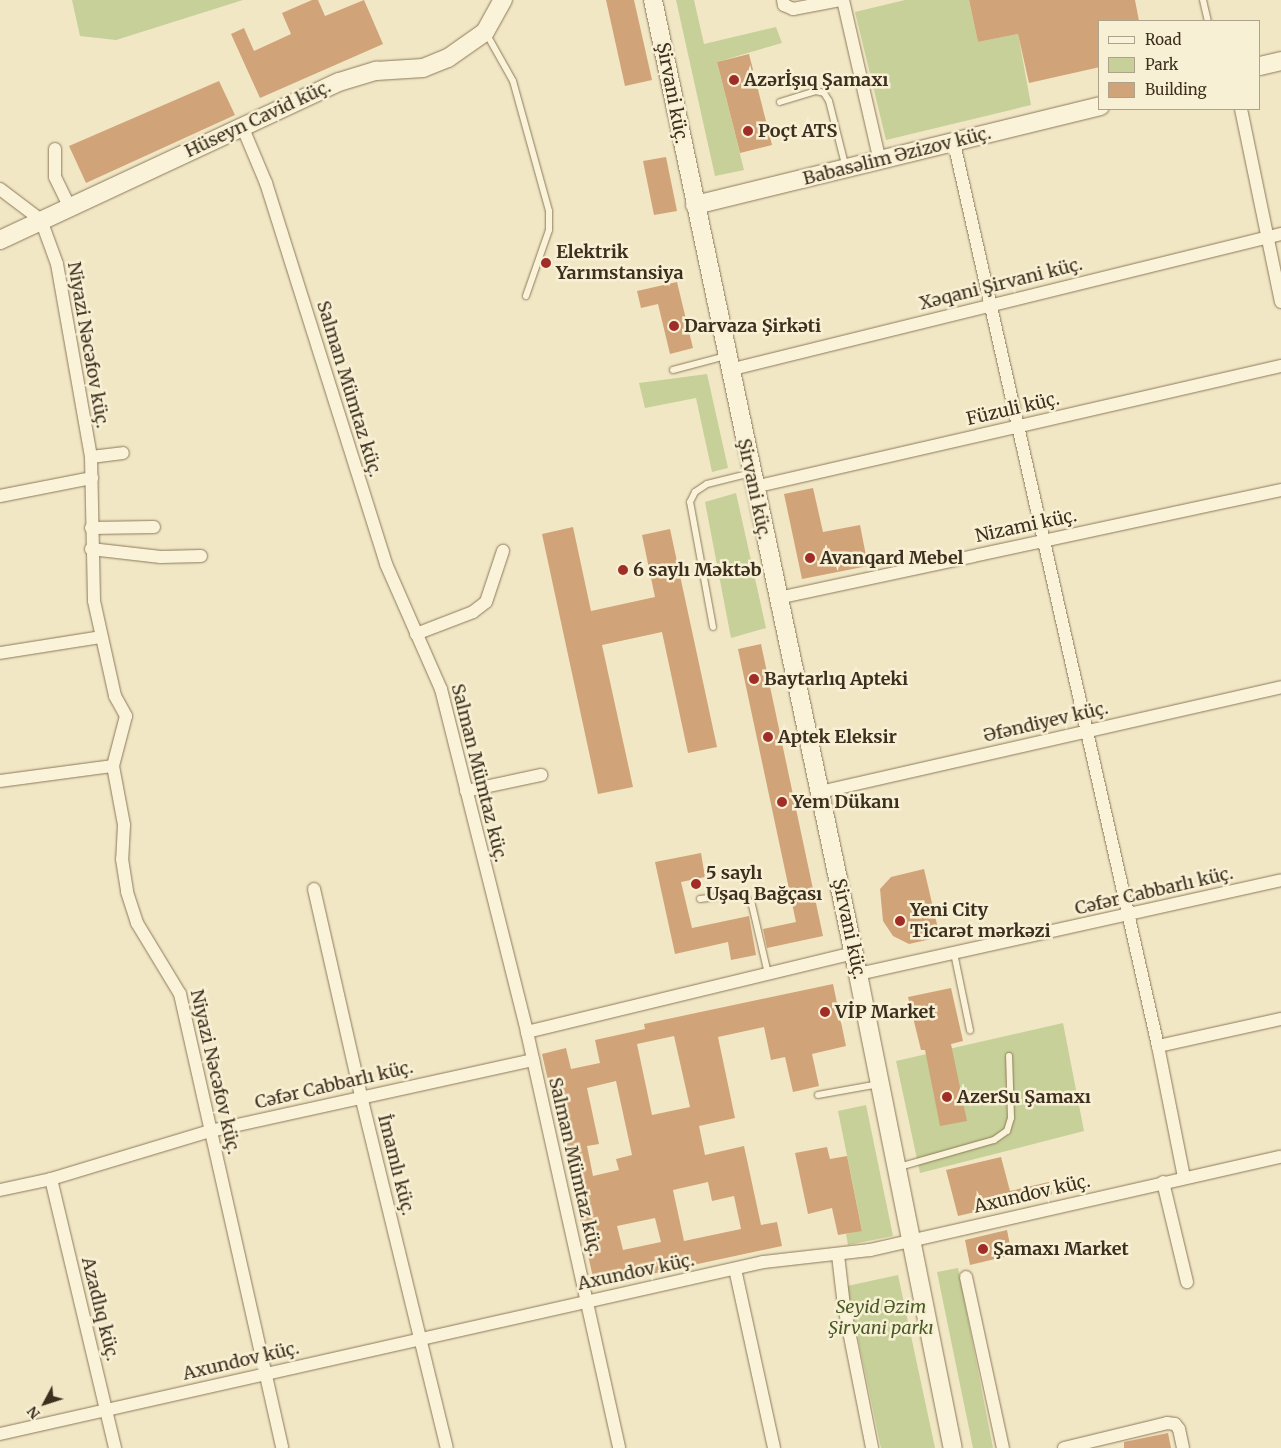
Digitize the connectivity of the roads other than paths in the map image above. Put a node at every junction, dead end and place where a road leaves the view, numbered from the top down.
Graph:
1 (503, 0) edge
2 (653, 0) edge
3 (783, 0) edge
4 (841, 0) edge
5 (1203, 0) edge
6 (1208, 20) edge
7 (485, 32) junction
8 (1281, 61) edge
9 (1261, 66) edge
10 (780, 102) dead end
11 (1098, 107) edge
12 (1241, 110) edge
13 (242, 126) junction
14 (954, 143) junction
15 (55, 149) dead end
16 (880, 161) junction
17 (846, 169) junction
18 (0, 189) edge
19 (695, 205) junction
20 (69, 206) junction
21 (41, 220) junction
22 (1281, 234) edge
23 (1268, 237) junction
24 (0, 240) edge
25 (526, 296) dead end
26 (1281, 302) edge
27 (992, 304) junction
28 (728, 363) junction
29 (1281, 366) edge
30 (673, 370) dead end
31 (1018, 425) junction
32 (123, 453) dead end
33 (91, 457) junction
34 (92, 478) junction
35 (752, 480) junction
36 (1281, 490) edge
37 (0, 496) edge
38 (91, 528) junction
39 (154, 528) dead end
40 (1044, 540) junction
41 (91, 549) junction
42 (503, 551) dead end
43 (201, 556) dead end
44 (778, 598) junction
45 (713, 627) dead end
46 (416, 634) junction
47 (101, 637) junction
48 (0, 653) edge
49 (1281, 688) edge
50 (1088, 730) junction
51 (113, 766) junction
52 (541, 775) dead end
53 (0, 781) edge
54 (466, 791) junction
55 (820, 792) junction
56 (1281, 880) edge
57 (314, 889) dead end
58 (700, 899) dead end
59 (1128, 915) junction
60 (854, 953) junction
61 (954, 953) junction
62 (768, 974) junction
63 (858, 974) junction
64 (1281, 1019) edge
65 (970, 1030) dead end
66 (527, 1032) junction
67 (1158, 1046) junction
68 (1009, 1056) dead end
69 (533, 1060) junction
70 (880, 1084) junction
71 (818, 1095) dead end
72 (361, 1096) junction
73 (210, 1131) junction
74 (1280, 1160) edge
75 (897, 1167) junction
76 (1184, 1177) junction
77 (51, 1179) junction
78 (1163, 1182) junction
79 (0, 1190) edge
80 (913, 1240) junction
81 (838, 1255) junction
82 (735, 1268) junction
83 (966, 1277) dead end
84 (1186, 1282) dead end
85 (587, 1301) junction
86 (421, 1338) junction
87 (265, 1374) junction
88 (106, 1409) junction
89 (0, 1434) edge
90 (115, 1448) edge
91 (282, 1448) edge
92 (447, 1448) edge
93 (619, 1448) edge
94 (774, 1448) edge
95 (872, 1448) edge
96 (953, 1448) edge
97 (1003, 1448) edge
98 (1064, 1448) edge
99 (1183, 1448) edge

1 - 7 main road, Hüseyn Cavid küç.
2 - 19 main road, Şirvani küç.
3 - 4 street
4 - 16 street
5 - 6 lane
7 - 13 main road, Hüseyn Cavid küç.
7 - 25 lane
8 - 9 main road
10 - 17 lane
11 - 14 main road, Babasəlim Əzizov küç.
12 - 23 street
13 - 20 main road, Hüseyn Cavid küç.
13 - 46 street, Salman Mümtaz küç.
14 - 16 main road, Babasəlim Əzizov küç.
14 - 27 street
15 - 20 street
16 - 17 main road, Babasəlim Əzizov küç.
17 - 19 main road, Babasəlim Əzizov küç.
18 - 21 street
19 - 28 main road, Şirvani küç.
20 - 21 main road, Hüseyn Cavid küç.
21 - 24 main road, Hüseyn Cavid küç.
21 - 33 street, Niyazi Nəcəfov küç.
22 - 23 street, Xəqani Şirvani küç.
23 - 26 street
23 - 27 street, Xəqani Şirvani küç.
27 - 28 street, Xəqani Şirvani küç.
27 - 31 street
28 - 30 lane
28 - 35 main road, Şirvani küç.
29 - 31 street, Füzuli küç.
31 - 35 street, Füzuli küç.
31 - 40 street
32 - 33 street
33 - 34 street, Niyazi Nəcəfov küç.
34 - 37 street
34 - 38 street, Niyazi Nəcəfov küç.
35 - 44 main road, Şirvani küç.
35 - 45 lane
36 - 40 street, Nizami küç.
38 - 39 street
38 - 41 street, Niyazi Nəcəfov küç.
40 - 44 street, Nizami küç.
40 - 50 street
41 - 43 street
41 - 47 street, Niyazi Nəcəfov küç.
42 - 46 street
44 - 55 main road, Şirvani küç.
46 - 54 street, Salman Mümtaz küç.
47 - 48 street
47 - 51 street, Niyazi Nəcəfov küç.
49 - 50 street, Əfəndiyev küç.
50 - 55 street, Əfəndiyev küç.
50 - 59 street
51 - 53 street
51 - 73 street, Niyazi Nəcəfov küç.
52 - 54 street
54 - 66 street, Salman Mümtaz küç.
55 - 60 main road, Şirvani küç.
56 - 59 street, Cəfər Cabbarlı küç.
57 - 72 street, İmamlı küç.
58 - 62 lane
59 - 61 street, Cəfər Cabbarlı küç.
59 - 67 street
60 - 62 street
60 - 63 main road, Şirvani küç.
61 - 63 street, Cəfər Cabbarlı küç.
61 - 65 lane
62 - 66 street
63 - 70 main road, Şirvani küç.
64 - 67 street
66 - 69 street, Salman Mümtaz küç.
67 - 76 street
68 - 75 lane
69 - 72 street, Cəfər Cabbarlı küç.
69 - 85 street, Salman Mümtaz küç.
70 - 71 lane
70 - 75 main road, Şirvani küç.
72 - 73 street, Cəfər Cabbarlı küç.
72 - 86 street, İmamlı küç.
73 - 77 street, Cəfər Cabbarlı küç.
73 - 87 street, Niyazi Nəcəfov küç.
74 - 76 street, Axundov küç.
75 - 80 main road, Şirvani küç.
76 - 78 street, Axundov küç.
77 - 79 street, Cəfər Cabbarlı küç.
77 - 88 street, Azadlıq küç.
78 - 80 street, Axundov küç.
78 - 84 street
80 - 81 street, Axundov küç.
80 - 96 main road, Şirvani küç.
81 - 82 street, Axundov küç.
81 - 95 street
82 - 85 street, Axundov küç.
82 - 94 street
83 - 97 street
85 - 86 street, Axundov küç.
85 - 93 street, Salman Mümtaz küç.
86 - 87 street, Axundov küç.
86 - 92 street, İmamlı küç.
87 - 88 street, Axundov küç.
87 - 91 street, Niyazi Nəcəfov küç.
88 - 89 street, Axundov küç.
88 - 90 street, Azadlıq küç.
98 - 99 street

